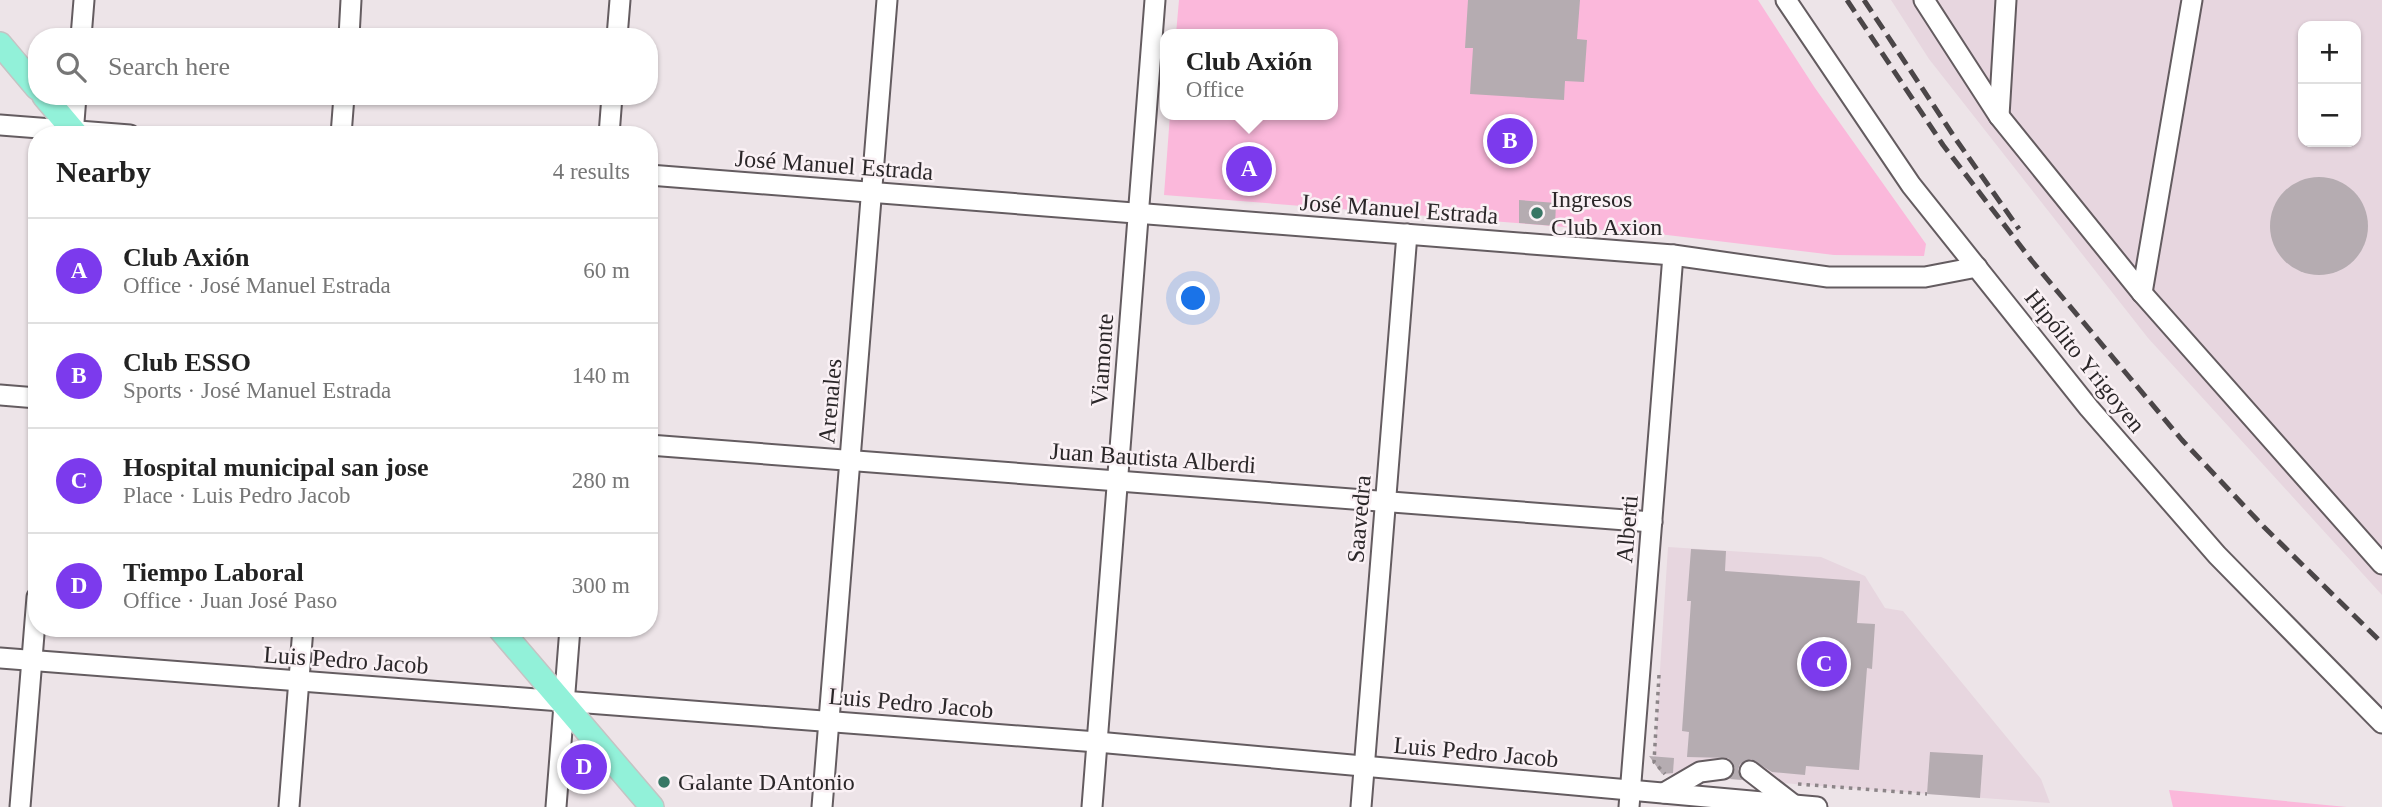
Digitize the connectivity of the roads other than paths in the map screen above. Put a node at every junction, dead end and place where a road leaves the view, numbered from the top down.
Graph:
1 (84, 0) edge
2 (352, 0) edge
3 (620, 0) edge
4 (887, 0) edge
5 (1155, 0) edge
6 (1786, 0) edge
7 (1923, 0) edge
8 (2006, 0) edge
9 (2192, 0) edge
10 (82, 28) edge
11 (350, 28) edge
12 (618, 28) edge
13 (0, 44) edge
14 (28, 77) edge
15 (51, 105) edge
16 (76, 105) edge
17 (343, 105) edge
18 (611, 105) edge
19 (1999, 116) junction
20 (0, 125) edge
21 (68, 126) edge
22 (74, 126) edge
23 (342, 126) edge
24 (610, 126) edge
25 (28, 128) edge
26 (658, 176) edge
27 (871, 192) junction
28 (1137, 214) junction
29 (1407, 234) junction
30 (1674, 255) junction
31 (1977, 267) junction
32 (2142, 293) junction
33 (0, 395) edge
34 (28, 397) edge
35 (658, 446) edge
36 (850, 460) junction
37 (1119, 480) junction
38 (1385, 501) junction
39 (1652, 522) junction
40 (2378, 552) edge
41 (34, 637) edge
42 (302, 637) edge
43 (507, 637) edge
44 (569, 637) edge
45 (0, 658) edge
46 (32, 660) junction
47 (299, 681) junction
48 (564, 701) junction
49 (828, 720) junction
50 (2382, 723) edge
51 (1097, 742) junction
52 (1364, 766) junction
53 (1723, 769) dead end
54 (1758, 777) road end
55 (1664, 793) junction
56 (1630, 799) edge
57 (1794, 805) junction
58 (20, 807) edge
59 (289, 807) edge
60 (555, 807) edge
61 (652, 807) edge
62 (822, 807) edge
63 (1091, 807) edge
64 (1361, 807) edge
65 (1817, 807) edge

1 - 10 street
2 - 11 street
3 - 12 street
4 - 27 street, Arenales
5 - 28 street, Viamonte
6 - 31 street, Hipólito Yrigoyen
7 - 19 street
8 - 19 street
9 - 32 street
13 - 14 main road
15 - 21 main road
16 - 22 street
17 - 23 street
18 - 24 street
19 - 32 street
20 - 25 street
26 - 27 street, José Manuel Estrada
27 - 28 street, José Manuel Estrada
27 - 36 street, Arenales
28 - 29 street, José Manuel Estrada
28 - 37 street, Viamonte
29 - 30 street, José Manuel Estrada
29 - 38 street, Saavedra
30 - 31 street, José Manuel Estrada
30 - 39 street, Alberti
31 - 50 street, Hipólito Yrigoyen
32 - 40 street
33 - 34 street
35 - 36 street, Juan Bautista Alberdi
36 - 37 street, Juan Bautista Alberdi
36 - 49 street, Arenales
37 - 38 street, Juan Bautista Alberdi
37 - 51 street, Viamonte
38 - 39 street, Juan Bautista Alberdi
38 - 52 street, Saavedra
39 - 56 street, Alberti
41 - 46 street
42 - 47 street
43 - 48 main road
44 - 48 street
45 - 46 street, Luis Pedro Jacob
46 - 47 street, Luis Pedro Jacob
46 - 58 street
47 - 48 street, Luis Pedro Jacob
47 - 59 street
48 - 49 street, Luis Pedro Jacob
48 - 60 street
48 - 61 main road
49 - 51 street, Luis Pedro Jacob
49 - 62 street, Arenales
51 - 52 street, Luis Pedro Jacob
51 - 63 street, Viamonte
52 - 56 street, Luis Pedro Jacob
52 - 64 street, Saavedra
53 - 55 street
54 - 57 street
55 - 56 street, Luis Pedro Jacob
55 - 57 street, Luis Pedro Jacob
57 - 65 street, Luis Pedro Jacob

